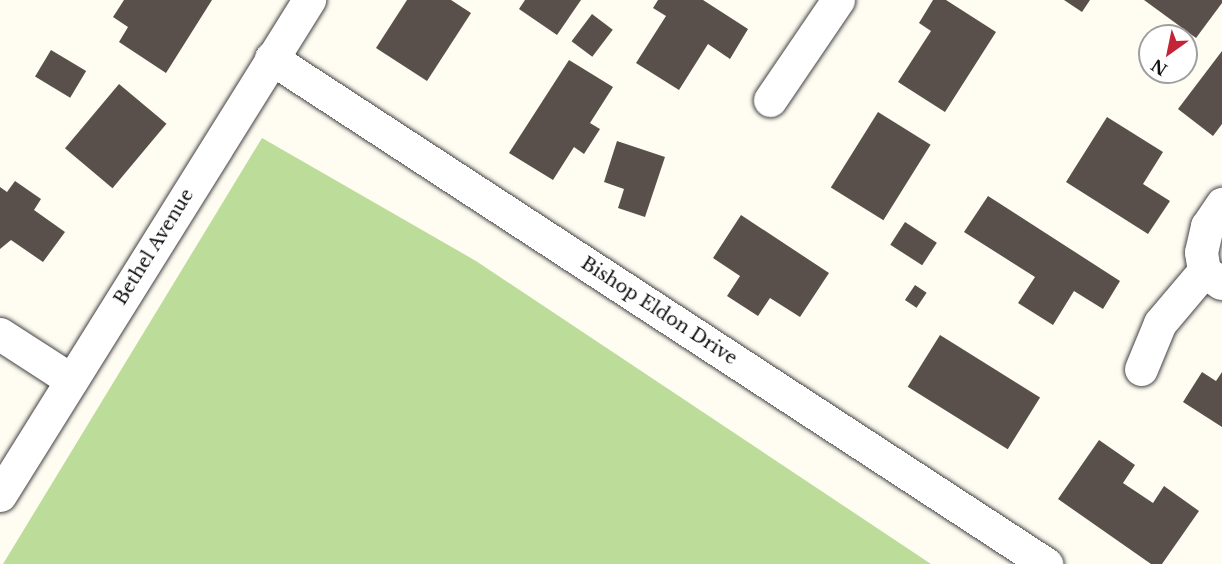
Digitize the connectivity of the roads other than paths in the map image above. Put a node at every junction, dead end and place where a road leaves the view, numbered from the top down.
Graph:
1 (309, 0) edge
2 (838, 0) edge
3 (271, 58) junction
4 (770, 100) dead end
5 (1222, 204) edge
6 (1213, 278) edge
7 (0, 334) edge
8 (1141, 369) dead end
9 (72, 380) junction
10 (0, 495) edge
11 (1046, 564) edge

1 - 3 street, Bethel Avenue
2 - 4 street
3 - 9 street, Bethel Avenue
3 - 11 street, Bishop Eldon Drive
5 - 6 street
6 - 8 street
7 - 9 street
9 - 10 street, Bethel Avenue

